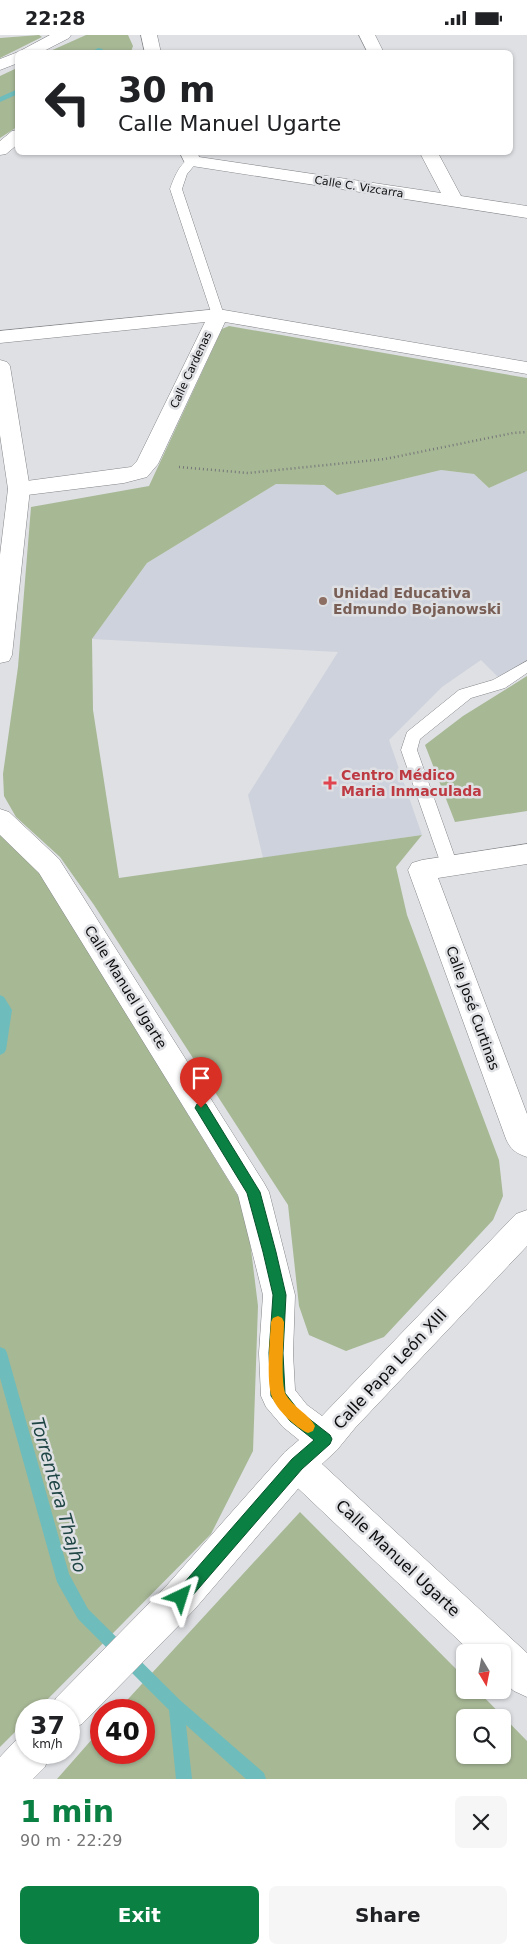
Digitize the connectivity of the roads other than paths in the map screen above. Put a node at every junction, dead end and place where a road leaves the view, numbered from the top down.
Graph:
1 (63, 35) edge
2 (149, 35) edge
3 (367, 35) edge
4 (32, 50) edge
5 (152, 50) edge
6 (374, 50) edge
7 (15, 58) edge
8 (0, 65) edge
9 (15, 138) edge
10 (0, 150) edge
11 (430, 155) edge
12 (191, 157) edge
13 (455, 202) junction
14 (527, 212) edge
15 (218, 315) junction
16 (0, 337) edge
17 (0, 366) edge
18 (527, 368) edge
19 (19, 489) junction
20 (0, 655) edge
21 (527, 666) edge
22 (0, 819) edge
23 (527, 854) edge
24 (436, 868) junction
25 (527, 1144) edge
26 (527, 1224) edge
27 (324, 1439) junction
28 (297, 1464) junction
29 (490, 1644) edge
30 (511, 1663) edge
31 (527, 1678) edge
32 (80, 1699) edge
33 (20, 1764) edge
34 (6, 1779) edge

1 - 4 street
2 - 5 street
3 - 6 street
7 - 8 street
9 - 10 street
11 - 13 street
12 - 13 street, Calle C. Vizcarra
12 - 15 lane, Calle Cardenas
13 - 14 street, Calle C. Vizcarra
15 - 16 street
15 - 18 street
15 - 19 street, Calle Cardenas
17 - 19 street
19 - 20 street
21 - 24 lane
22 - 27 street, Calle Manuel Ugarte
23 - 24 street
24 - 25 street, Calle José Curtinas
26 - 27 street, Calle Papa León XIII
27 - 28 street, Calle Papa León XIII
28 - 29 street, Calle Manuel Ugarte
28 - 32 street, Calle Papa León XIII
30 - 31 street
33 - 34 street

